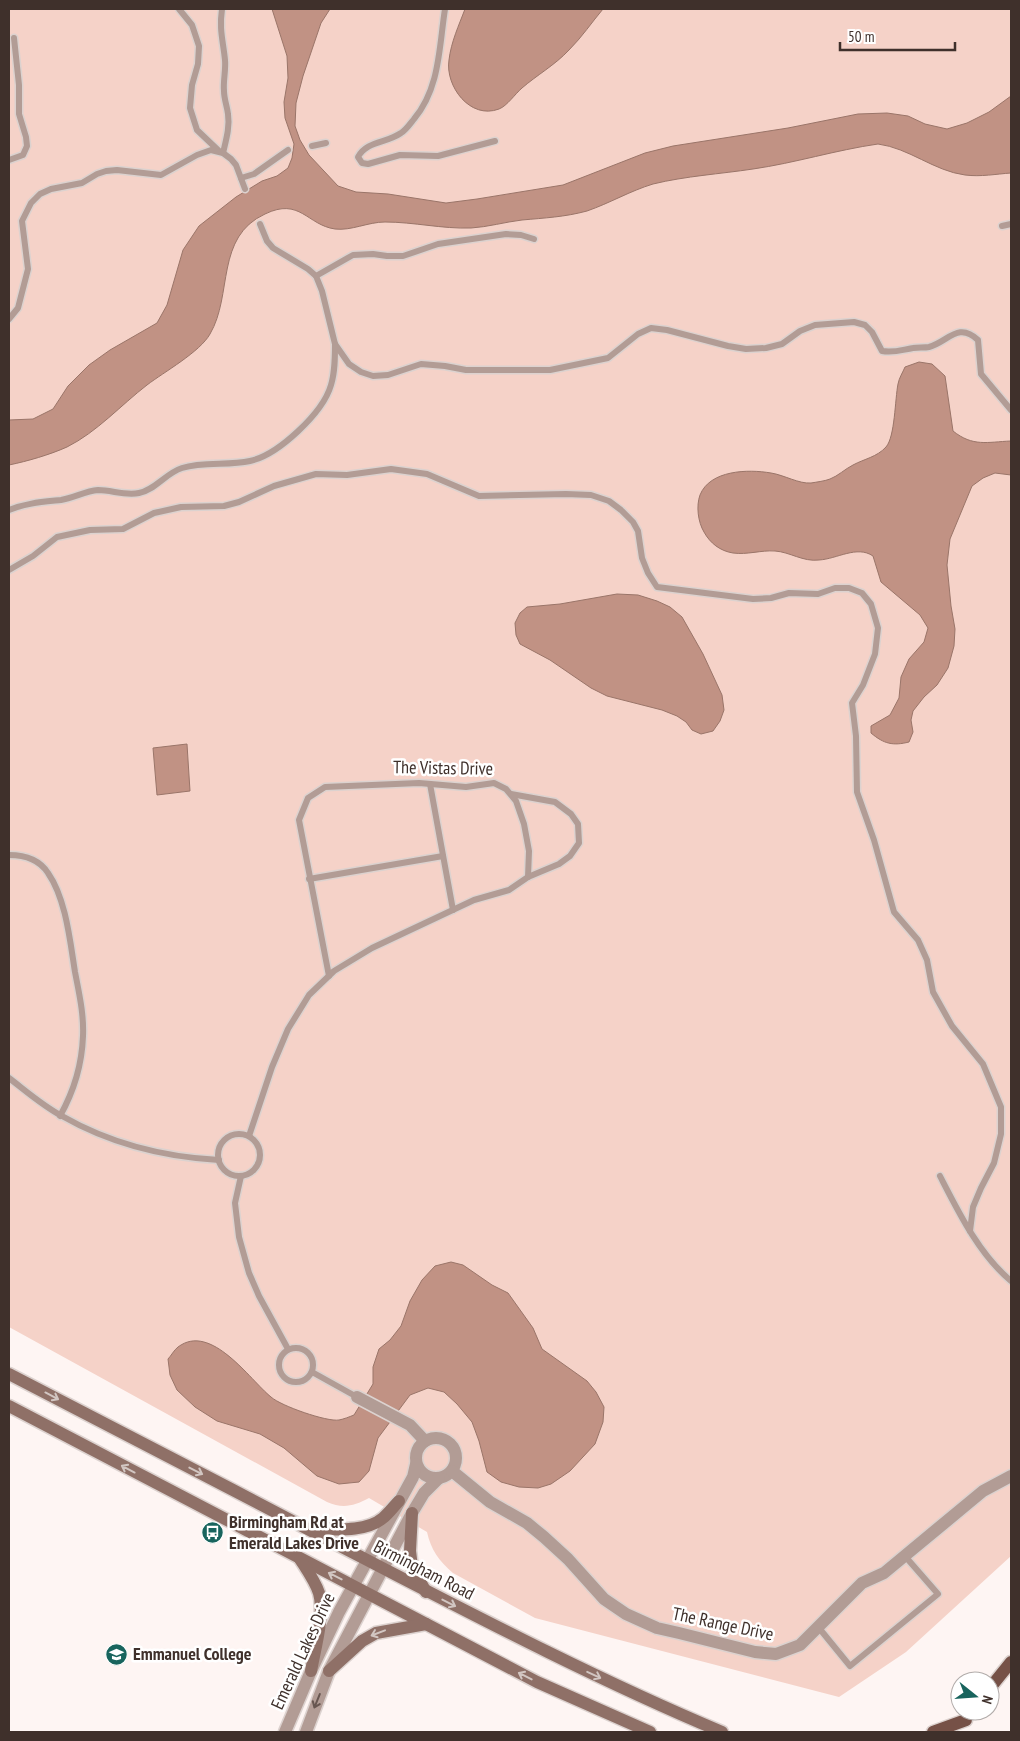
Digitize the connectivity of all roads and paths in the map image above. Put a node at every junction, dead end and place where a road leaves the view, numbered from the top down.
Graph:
1 (179, 9) edge
2 (222, 9) edge
3 (445, 9) edge
4 (14, 38) dead end
5 (495, 140) dead end
6 (326, 143) dead end
7 (312, 146) dead end
8 (288, 150) dead end
9 (222, 153) junction
10 (9, 160) edge
11 (241, 178) junction
12 (245, 189) dead end
13 (260, 224) dead end
14 (1011, 224) edge
15 (1002, 226) dead end
16 (534, 239) dead end
17 (316, 276) junction
18 (9, 318) edge
19 (336, 344) junction
20 (1011, 410) edge
21 (9, 510) edge
22 (9, 570) edge
23 (430, 784) junction
24 (511, 794) junction
25 (9, 855) edge
26 (443, 856) junction
27 (528, 877) junction
28 (309, 879) junction
29 (453, 910) junction
30 (329, 976) junction
31 (9, 1078) edge
32 (60, 1116) junction
33 (249, 1136) junction
34 (219, 1160) junction
35 (241, 1176) junction
36 (940, 1176) dead end
37 (970, 1231) junction
38 (1011, 1281) edge
39 (288, 1349) junction
40 (312, 1372) junction
41 (9, 1374) edge
42 (357, 1397) joint
43 (9, 1406) edge
44 (425, 1440) junction
45 (416, 1464) junction
46 (452, 1471) junction
47 (1011, 1476) edge
48 (439, 1478) junction
49 (399, 1500) junction
50 (412, 1513) junction
51 (308, 1530) junction
52 (904, 1555) junction
53 (300, 1558) junction
54 (367, 1560) junction
55 (383, 1569) junction
56 (353, 1586) junction
57 (426, 1592) junction
58 (370, 1594) junction
59 (426, 1624) junction
60 (819, 1628) junction
61 (1011, 1662) edge
62 (311, 1670) junction
63 (329, 1670) junction
64 (1000, 1676) edge
65 (958, 1721) edge
66 (966, 1721) edge
67 (285, 1732) edge
68 (306, 1732) edge
69 (650, 1732) edge
70 (722, 1732) edge
71 (934, 1732) edge
72 (958, 1732) edge

1 - 9 lane
2 - 9 lane
3 - 5 lane
4 - 10 lane
6 - 7 lane
8 - 11 lane
9 - 11 lane
9 - 18 lane
11 - 12 lane
13 - 17 lane
14 - 15 lane
16 - 17 lane
17 - 19 lane
19 - 20 lane
19 - 21 lane
22 - 37 lane
23 - 24 lane, The Vistas Drive
23 - 26 lane
23 - 28 lane, The Vistas Drive
24 - 27 lane, The Vistas Drive
24 - 27 lane
25 - 32 lane
26 - 28 lane
26 - 29 lane
27 - 29 lane
28 - 30 lane, The Vistas Drive
29 - 30 lane
30 - 33 lane
31 - 32 lane
32 - 34 lane
33 - 34 lane
33 - 35 lane
34 - 35 lane
35 - 39 lane
36 - 37 lane
37 - 38 lane
39 - 40 lane
39 - 40 lane
40 - 42 lane
41 -> 51 street, Birmingham Road
42 - 44 street
53 -> 43 street
44 - 45 street
44 - 46 street
45 - 48 street
45 - 49 street
46 - 48 street
46 - 60 street, The Range Drive
47 - 52 street, The Range Drive
48 - 50 street
49 - 51 street
49 - 54 street
50 - 55 street
50 - 57 street
51 - 54 street, Birmingham Road
52 - 60 street, The Range Drive
52 - 60 lane
56 -> 53 street
53 - 62 street
54 - 55 street, Birmingham Road
54 - 56 street, Emerald Lakes Drive
55 - 57 street, Birmingham Road
55 - 58 street, Emerald Lakes Drive
56 - 58 street
56 - 62 street, Emerald Lakes Drive
57 -> 70 street, Birmingham Road
58 - 59 street
58 - 63 street, Emerald Lakes Drive
59 -> 63 street
69 -> 59 street
61 - 64 main road
62 - 67 street, Emerald Lakes Drive
63 -> 68 street, Emerald Lakes Drive
65 - 71 main road
66 - 72 main road

